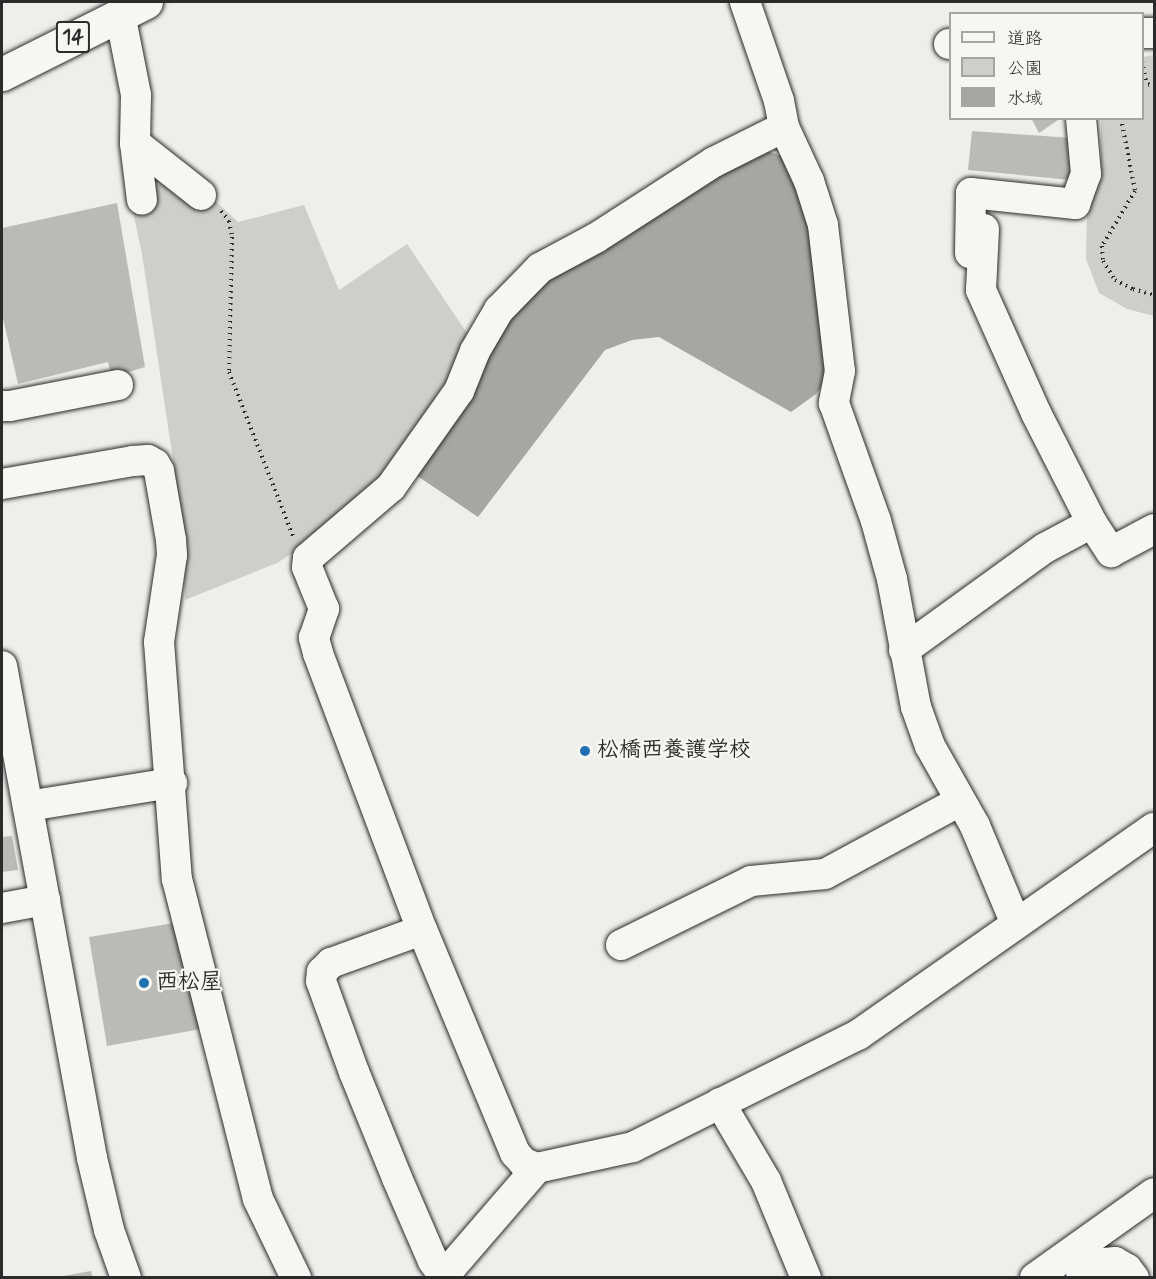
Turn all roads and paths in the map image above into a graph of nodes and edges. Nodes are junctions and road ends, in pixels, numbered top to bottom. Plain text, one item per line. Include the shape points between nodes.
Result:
1 (745, 2) edge
2 (120, 9) edge
3 (2, 74) edge
4 (1144, 83) edge
5 (1155, 85) edge
6 (1081, 120) edge
7 (1122, 120) edge
8 (784, 127) junction
9 (135, 143) junction
10 (201, 195) joint
11 (142, 200) dead end
12 (984, 229) dead end
13 (970, 274) dead end
14 (1155, 295) edge
15 (118, 385) dead end
16 (2, 406) edge
17 (2, 484) edge
18 (1092, 523) junction
19 (1155, 530) edge
20 (308, 558) junction
21 (904, 650) junction
22 (2, 666) edge
23 (8, 739) edge
24 (172, 783) junction
25 (960, 801) junction
26 (28, 807) junction
27 (1155, 828) edge
28 (45, 900) junction
29 (2, 908) edge
30 (1016, 924) junction
31 (422, 930) junction
32 (621, 945) dead end
33 (720, 1103) junction
34 (537, 1168) junction
35 (1155, 1193) edge
36 (443, 1277) edge
37 (126, 1278) edge
38 (296, 1278) edge
39 (806, 1278) edge
40 (1035, 1278) edge
41 (1081, 1278) edge
42 (1134, 1278) edge

1 - 8 street
2 - 3 main road, 14
2 - 9 street via 136,95
4 - 5 path
6 - 13 street via 1086,174 1075,204 971,193
7 - 14 path via 1135,191 1102,246 1102,261 1115,280
8 - 20 street via 714,162 540,268 499,310 475,351 459,391 391,487
8 - 21 street via 809,181 823,225 840,371 834,403 876,521 892,579
9 - 10 street
9 - 11 street
10 - 20 path via 229,221 232,237 229,372 300,554
12 - 18 street via 981,290 1036,413
15 - 16 street
17 - 24 street via 121,462 148,460 159,471 172,555 159,642
18 - 19 street via 1111,552
18 - 21 street via 1046,548
20 - 31 street via 307,567 324,609 314,638 318,653
21 - 25 street via 916,707 930,746
22 - 23 street
23 - 26 street
24 - 26 street
24 - 38 street via 177,879 258,1199
25 - 30 street via 993,864
25 - 32 street via 825,874 751,881
26 - 28 street
27 - 30 street
28 - 29 street
28 - 37 street via 92,1158 109,1230
30 - 33 street via 858,1035
31 - 34 street via 514,1153
31 - 36 street via 331,963 322,972 321,981 397,1178
33 - 34 street via 633,1147
33 - 39 street via 766,1181
34 - 36 street
35 - 40 street
41 - 42 street via 1102,1263 1114,1262

